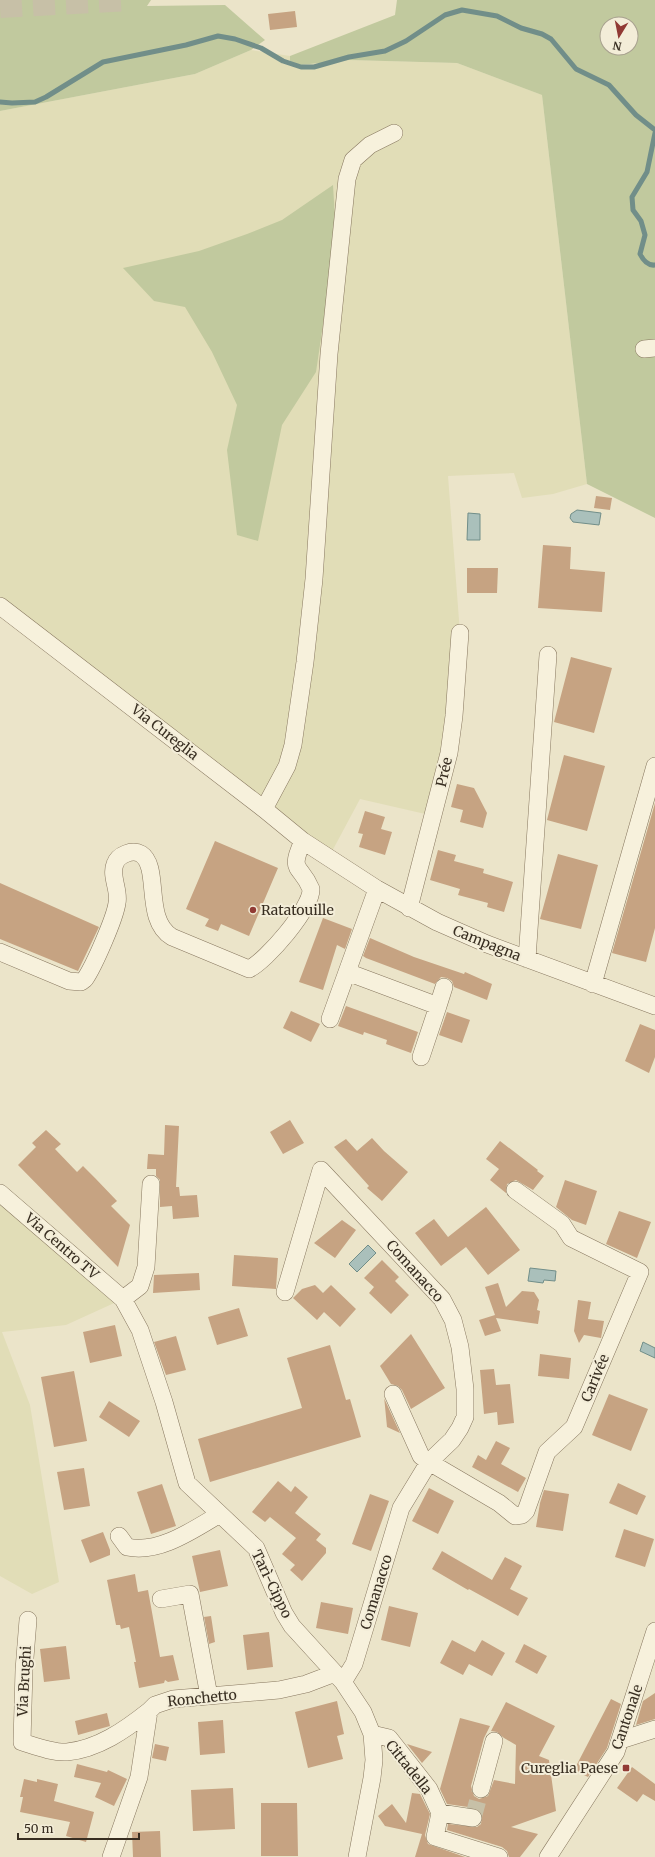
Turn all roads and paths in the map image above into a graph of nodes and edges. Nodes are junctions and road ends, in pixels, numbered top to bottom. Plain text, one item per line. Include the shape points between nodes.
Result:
1 (394, 133) dead end
2 (0, 606) edge
3 (460, 633) dead end
4 (548, 655) dead end
5 (655, 766) edge
6 (264, 809) junction
7 (302, 841) junction
8 (329, 857) joint
9 (376, 889) junction
10 (409, 908) junction
11 (0, 952) edge
12 (527, 959) junction
13 (347, 972) junction
14 (593, 984) junction
15 (444, 987) dead end
16 (438, 1006) junction
17 (655, 1006) edge
18 (330, 1019) dead end
19 (421, 1057) dead end
20 (151, 1184) dead end
21 (515, 1190) dead end
22 (0, 1193) edge
23 (286, 1292) dead end
24 (123, 1299) junction
25 (393, 1394) dead end
26 (429, 1462) junction
27 (220, 1514) junction
28 (119, 1536) dead end
29 (161, 1600) dead end
30 (28, 1620) dead end
31 (655, 1631) edge
32 (339, 1678) junction
33 (210, 1696) junction
34 (149, 1711) junction
35 (655, 1729) edge
36 (372, 1734) junction
37 (621, 1740) junction
38 (494, 1741) dead end
39 (481, 1789) tunnel mouth
40 (440, 1813) junction
41 (473, 1818) dead end
42 (111, 1857) edge
43 (357, 1857) edge
44 (499, 1857) edge
45 (548, 1857) edge

1 - 6 street via 370,145 353,160 348,180 329,354 314,578 305,662 293,745 287,766
2 - 6 street, Via Cureglia
3 - 10 street, Prée via 449,753
4 - 12 street
5 - 14 street
6 - 7 street, Via Cureglia
7 - 8 street, Via Cureglia
7 - 11 street via 295,863 311,889 307,905 266,956 249,969 172,937 166,932 156,915 148,864 141,854 134,852 121,857 115,864 118,902 85,979 81,982 69,982
8 - 9 street, Campagna
9 - 10 street, Campagna
9 - 13 street
10 - 12 street, Campagna via 461,934
12 - 14 street, Campagna
13 - 16 street
13 - 18 street
14 - 17 street, Campagna
15 - 16 street
16 - 19 street
20 - 24 street via 146,1267 140,1286
21 - 26 street, Carivée via 562,1224 571,1238 640,1272 574,1427 547,1452 526,1511 522,1515 515,1516 499,1503
22 - 24 street, Via Centro TV
23 - 26 street, Comanacco via 321,1170 442,1299 454,1320 465,1389 464,1417 452,1440
24 - 27 street, Tarì-Cippo via 140,1330 187,1483
25 - 26 street via 418,1451
26 - 32 street, Comanacco via 401,1508 354,1664
27 - 28 street via 174,1540 138,1550 127,1547
27 - 32 street, Tarì-Cippo via 256,1548 292,1626
29 - 33 street via 190,1594
30 - 34 street, Via Brughi via 22,1742 60,1752 74,1750 122,1732
31 - 37 street, Cantonale
32 - 33 street, Ronchetto via 279,1690
32 - 36 street, Tarì-Cippo via 363,1712
33 - 34 street, Ronchetto via 164,1701
34 - 42 street, Ronchetto via 139,1777
35 - 37 street
36 - 40 street, Cittadella via 389,1738 429,1789
36 - 43 street, Tarì-Cippo via 372,1778
37 - 45 street, Cantonale via 611,1760
38 - 39 street
40 - 41 street
40 - 44 street via 436,1837

